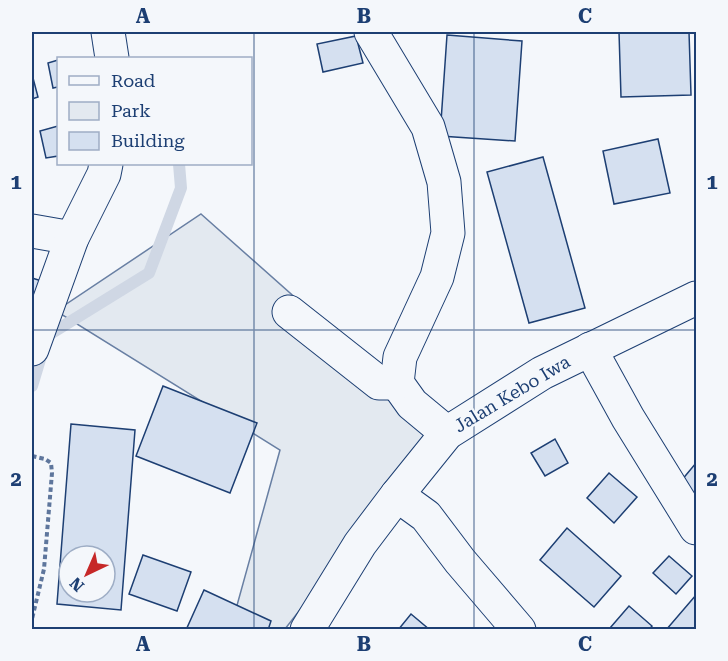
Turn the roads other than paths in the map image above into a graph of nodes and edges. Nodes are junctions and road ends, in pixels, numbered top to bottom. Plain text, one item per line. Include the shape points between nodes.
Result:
1 (108, 32) edge
2 (371, 32) edge
3 (111, 57) edge
4 (106, 165) edge
5 (32, 231) edge
6 (72, 238) junction
7 (696, 298) edge
8 (289, 312) dead end
9 (32, 349) edge
10 (590, 349) junction
11 (397, 383) junction
12 (447, 433) junction
13 (396, 495) junction
14 (696, 528) edge
15 (307, 630) edge
16 (519, 630) edge

1 - 3 street
2 - 11 street via 428,127 444,182 448,233 437,277 400,357
4 - 6 street
5 - 6 street
6 - 9 street
7 - 10 street, Jalan Kebo Iwa
8 - 11 street via 379,383
10 - 12 street, Jalan Kebo Iwa via 542,372
10 - 14 street via 627,418
11 - 12 street via 412,404
12 - 13 street, Jalan Kebo Iwa
13 - 15 street, Jalan Kebo Iwa via 360,544
13 - 16 street via 426,516

